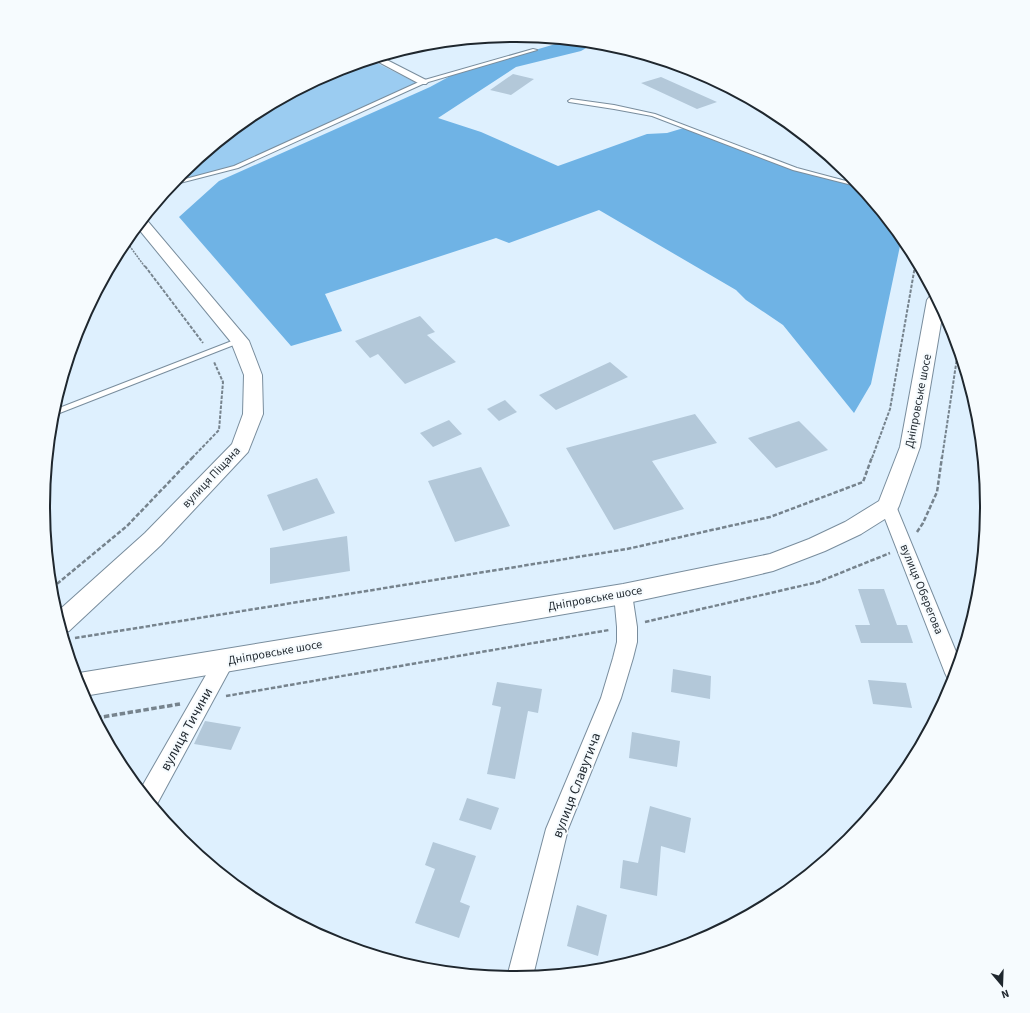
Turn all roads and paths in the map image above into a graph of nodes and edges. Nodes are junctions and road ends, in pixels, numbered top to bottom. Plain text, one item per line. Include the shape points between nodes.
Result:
1 (535, 50) dead end
2 (383, 62) edge
3 (423, 82) junction
4 (571, 100) dead end
5 (184, 181) edge
6 (848, 183) edge
7 (144, 226) edge
8 (130, 246) edge
9 (914, 270) edge
10 (935, 307) edge
11 (240, 341) junction
12 (210, 352) junction
13 (60, 410) edge
14 (888, 506) junction
15 (57, 584) edge
16 (622, 594) junction
17 (67, 631) edge
18 (225, 660) junction
19 (952, 665) edge
20 (86, 684) edge
21 (150, 794) edge
22 (522, 971) edge

1 - 3 lane
2 - 3 street
3 - 5 lane via 236,168
4 - 6 lane via 653,115 795,169
7 - 11 street, вулиця Піщана
8 - 12 path
9 - 17 path via 890,409 863,482 770,517 627,549
10 - 14 street, Дніпровське шосе via 910,447
11 - 12 lane
11 - 17 street, вулиця Піщана via 253,375 254,393 253,414 241,447
12 - 13 lane
12 - 15 path via 223,382 220,430 127,526
14 - 16 street, Дніпровське шосе via 817,546 773,562
14 - 19 street, вулиця Оберегова
16 - 18 street, Дніпровське шосе
16 - 22 street, вулиця Славутича via 628,627 623,658 611,698 557,829
18 - 20 street, Дніпровське шосе
18 - 21 street, вулиця Тичини

